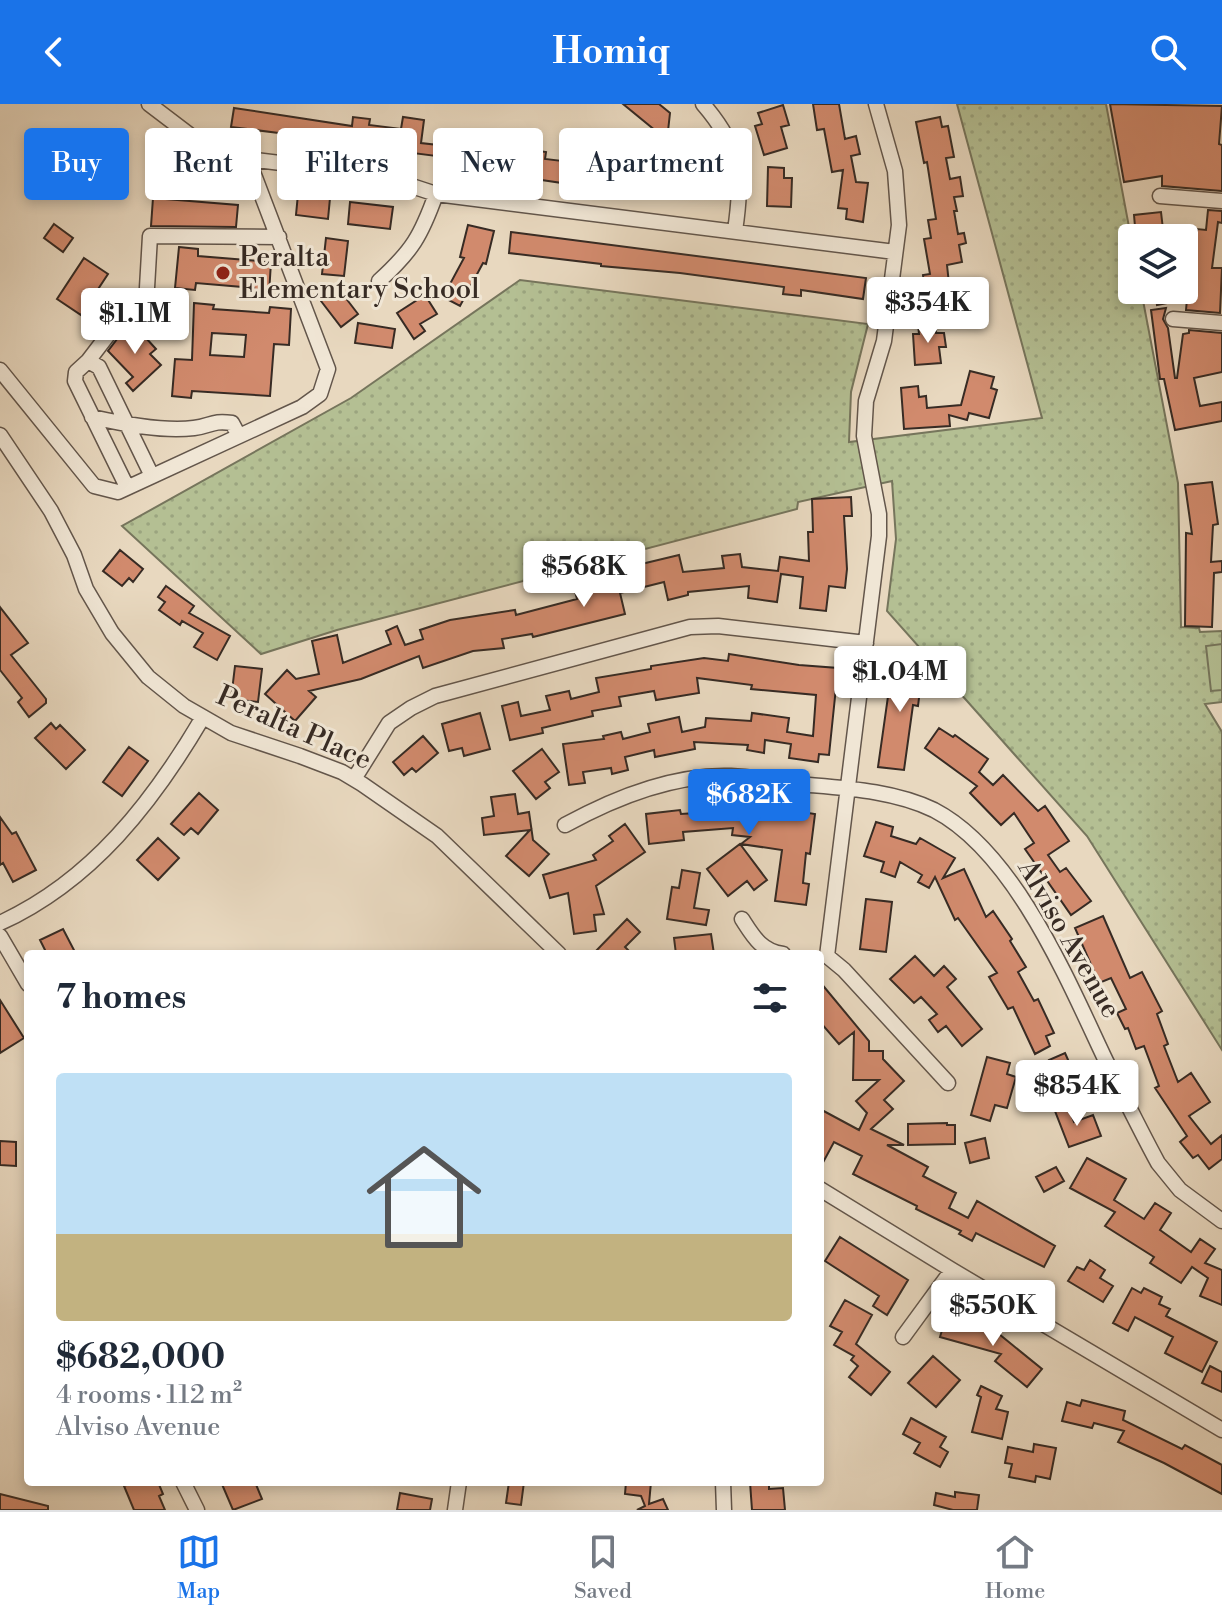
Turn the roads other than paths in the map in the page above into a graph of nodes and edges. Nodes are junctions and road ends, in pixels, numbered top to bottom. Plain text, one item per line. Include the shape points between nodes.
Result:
1 (149, 104) edge
2 (703, 104) edge
3 (876, 104) edge
4 (181, 128) edge
5 (261, 161) edge
6 (261, 192) edge
7 (433, 193) edge
8 (1160, 196) dead end
9 (434, 200) edge
10 (484, 200) edge
11 (1222, 201) edge
12 (735, 231) junction
13 (279, 237) junction
14 (895, 252) junction
15 (379, 281) dead end
16 (1173, 319) dead end
17 (1222, 323) edge
18 (88, 361) junction
19 (0, 370) edge
20 (92, 417) junction
21 (127, 425) junction
22 (0, 435) edge
23 (239, 436) junction
24 (152, 476) junction
25 (127, 487) junction
26 (866, 643) junction
27 (203, 717) junction
28 (354, 779) junction
29 (848, 789) junction
30 (565, 825) dead end
31 (742, 919) dead end
32 (0, 923) edge
33 (0, 936) edge
34 (555, 950) edge
35 (767, 950) edge
36 (824, 956) edge
37 (24, 977) edge
38 (948, 1083) dead end
39 (824, 1191) edge
40 (1222, 1221) edge
41 (952, 1270) junction
42 (903, 1337) dead end
43 (1222, 1430) edge
44 (185, 1486) edge
45 (458, 1486) edge
46 (723, 1486) edge
47 (197, 1510) edge
48 (455, 1510) edge
49 (724, 1510) edge

1 - 4 street
2 - 12 street via 726,133 735,156
3 - 14 street via 899,199
5 - 7 street via 378,175
6 - 13 street
8 - 11 street
9 - 15 street via 421,234
10 - 12 street
12 - 14 street
13 - 18 street via 150,236 146,305 114,327
13 - 23 street via 328,369 320,394
14 - 26 street via 884,341 866,401 864,436 879,536
16 - 17 street
18 - 20 street via 76,372 75,381
18 - 21 street via 99,367
19 - 25 street via 94,486 118,492
20 - 21 street
20 - 25 street
21 - 23 street via 196,428 215,421 232,423
21 - 24 street
22 - 27 street, Peralta Place via 51,511 112,633 148,677
23 - 24 street
24 - 25 street
26 - 28 street via 718,626 637,640 435,696 389,723
26 - 29 street
27 - 28 street, Peralta Place
27 - 32 street via 144,807 97,858 35,906
28 - 34 street, Peralta Place via 437,836
29 - 30 street, Alviso Avenue via 703,777 602,804
29 - 36 street
29 - 40 street, Alviso Avenue via 917,803 952,821 983,847 1058,962 1158,1163 1180,1190
31 - 35 street
33 - 37 street
36 - 38 street via 844,970
39 - 41 street
41 - 42 street
41 - 43 street
44 - 47 street
45 - 48 street
46 - 49 street

